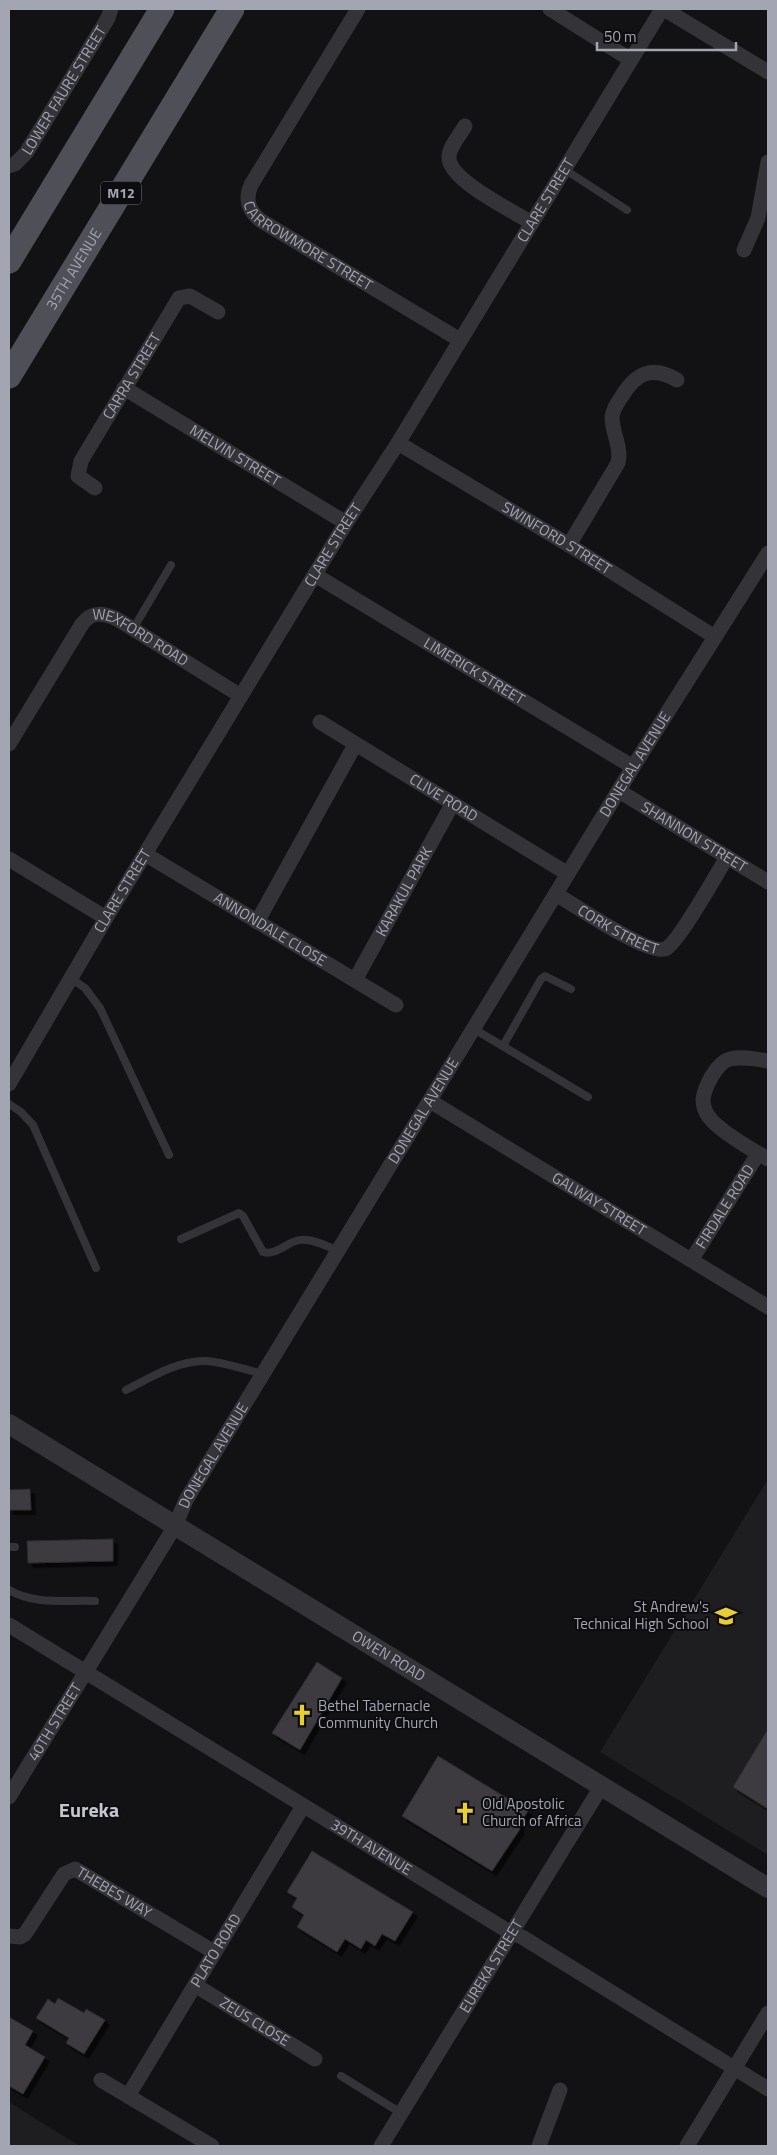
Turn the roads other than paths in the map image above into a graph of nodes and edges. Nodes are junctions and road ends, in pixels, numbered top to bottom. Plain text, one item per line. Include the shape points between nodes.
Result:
1 (111, 9) edge
2 (162, 9) edge
3 (232, 9) edge
4 (358, 9) edge
5 (550, 9) edge
6 (663, 9) edge
7 (631, 60) junction
8 (768, 72) edge
9 (465, 126) dead end
10 (768, 162) edge
11 (9, 166) edge
12 (564, 169) junction
13 (627, 210) dead end
14 (532, 222) junction
15 (744, 250) dead end
16 (9, 261) edge
17 (218, 312) dead end
18 (460, 340) junction
19 (9, 376) edge
20 (677, 380) dead end
21 (124, 388) junction
22 (398, 442) junction
23 (95, 488) dead end
24 (346, 523) junction
25 (569, 545) junction
26 (768, 553) edge
27 (171, 565) dead end
28 (315, 575) junction
29 (133, 629) junction
30 (715, 637) junction
31 (241, 696) junction
32 (320, 722) dead end
33 (9, 744) edge
34 (355, 744) junction
35 (633, 767) junction
36 (619, 791) junction
37 (454, 803) junction
38 (145, 854) junction
39 (727, 857) junction
40 (9, 859) edge
41 (568, 874) junction
42 (768, 882) edge
43 (556, 894) junction
44 (106, 918) junction
45 (257, 922) junction
46 (72, 979) junction
47 (355, 980) junction
48 (571, 989) dead end
49 (396, 1005) dead end
50 (474, 1029) junction
51 (503, 1046) junction
52 (768, 1061) edge
53 (9, 1084) edge
54 (588, 1097) dead end
55 (430, 1101) junction
56 (9, 1104) edge
57 (168, 1155) dead end
58 (763, 1156) edge
59 (181, 1239) dead end
60 (339, 1251) junction
61 (692, 1260) junction
62 (96, 1268) dead end
63 (768, 1307) edge
64 (264, 1374) junction
65 (126, 1390) dead end
66 (9, 1424) edge
67 (175, 1526) junction
68 (9, 1590) edge
69 (95, 1600) dead end
70 (9, 1625) edge
71 (85, 1672) junction
72 (602, 1787) junction
73 (9, 1798) edge
74 (303, 1806) junction
75 (768, 1888) edge
76 (511, 1933) junction
77 (9, 1936) edge
78 (214, 1952) junction
79 (195, 1985) junction
80 (768, 2013) edge
81 (315, 2059) dead end
82 (736, 2067) junction
83 (341, 2076) dead end
84 (100, 2080) dead end
85 (768, 2089) edge
86 (560, 2090) dead end
87 (128, 2096) junction
88 (401, 2113) junction
89 (212, 2146) edge
90 (381, 2146) edge
91 (539, 2146) edge
92 (687, 2146) edge

1 - 11 street, LOWER FAURE STREET via 26,153
2 - 16 main road
3 - 19 main road, 35TH AVENUE / M12
4 - 18 street, CARROWMORE STREET via 251,185 249,206 260,220
5 - 7 street
6 - 7 street, CLARE STREET
6 - 8 street
7 - 12 street, CLARE STREET
9 - 14 street via 449,152 450,167 461,180
10 - 15 street via 759,212
12 - 13 lane
12 - 14 street, CLARE STREET
14 - 18 street, CLARE STREET
17 - 21 street, CARRA STREET via 190,296 179,298
18 - 22 street, CLARE STREET
20 - 25 street via 652,372 629,384 613,412 620,452 618,463
21 - 23 street, CARRA STREET via 78,469 81,480
21 - 24 street, MELVIN STREET
22 - 24 street, CLARE STREET
22 - 25 street, SWINFORD STREET
24 - 28 street, CLARE STREET
25 - 30 street, SWINFORD STREET
26 - 30 street, DONEGAL AVENUE
27 - 29 lane
28 - 31 street, CLARE STREET
28 - 35 street, LIMERICK STREET
29 - 31 street, WEXFORD ROAD
29 - 33 street, WEXFORD ROAD via 105,614 87,618
30 - 35 street, DONEGAL AVENUE
31 - 38 street, CLARE STREET
32 - 34 street, CLIVE ROAD
34 - 37 street, CLIVE ROAD
34 - 45 street
35 - 36 street, DONEGAL AVENUE
36 - 39 street, SHANNON STREET
36 - 41 street, DONEGAL AVENUE
37 - 41 street, CLIVE ROAD
37 - 47 street, KARAKUL PARK
38 - 44 street, CLARE STREET
38 - 45 street, ANNONDALE CLOSE
39 - 42 street, SHANNON STREET
39 - 43 street, CORK STREET via 677,937 665,949 642,945
40 - 44 street
41 - 43 street, DONEGAL AVENUE
43 - 50 street, DONEGAL AVENUE
44 - 46 street, CLARE STREET
45 - 47 street, ANNONDALE CLOSE
46 - 53 street, CLARE STREET
46 - 57 lane via 85,988 100,1008
47 - 49 street, ANNONDALE CLOSE
48 - 51 lane via 550,977 541,979
50 - 51 lane
50 - 55 street, DONEGAL AVENUE
51 - 54 lane
52 - 58 street, FIRDALE ROAD via 742,1057 724,1062 712,1078 703,1099 709,1118
55 - 60 street, DONEGAL AVENUE
55 - 61 street, GALWAY STREET
56 - 62 lane via 33,1125
58 - 61 street, FIRDALE ROAD
59 - 60 lane via 240,1213 263,1252 300,1240
60 - 64 street, DONEGAL AVENUE
61 - 63 street, GALWAY STREET
64 - 65 lane via 196,1362 183,1364
64 - 67 street, DONEGAL AVENUE via 186,1500
66 - 67 street, OWEN ROAD
67 - 71 street, DONEGAL AVENUE
67 - 72 street, OWEN ROAD
68 - 69 lane via 35,1599
70 - 71 street, 39TH AVENUE
71 - 73 street, 40TH STREET
71 - 74 street, 39TH AVENUE
72 - 75 street, OWEN ROAD
72 - 76 street, EUREKA STREET
74 - 76 street, 39TH AVENUE
74 - 78 street, PLATO ROAD
76 - 82 street, 39TH AVENUE
76 - 88 street, EUREKA STREET
77 - 78 street, THEBES WAY via 14,1938 25,1934 64,1874 74,1869
78 - 79 street, PLATO ROAD
79 - 81 street, ZEUS CLOSE
79 - 87 street, PLATO ROAD
80 - 82 street
82 - 85 street, 39TH AVENUE
82 - 92 street
83 - 88 lane
84 - 87 street
86 - 91 street
87 - 89 street
88 - 90 street, EUREKA STREET

